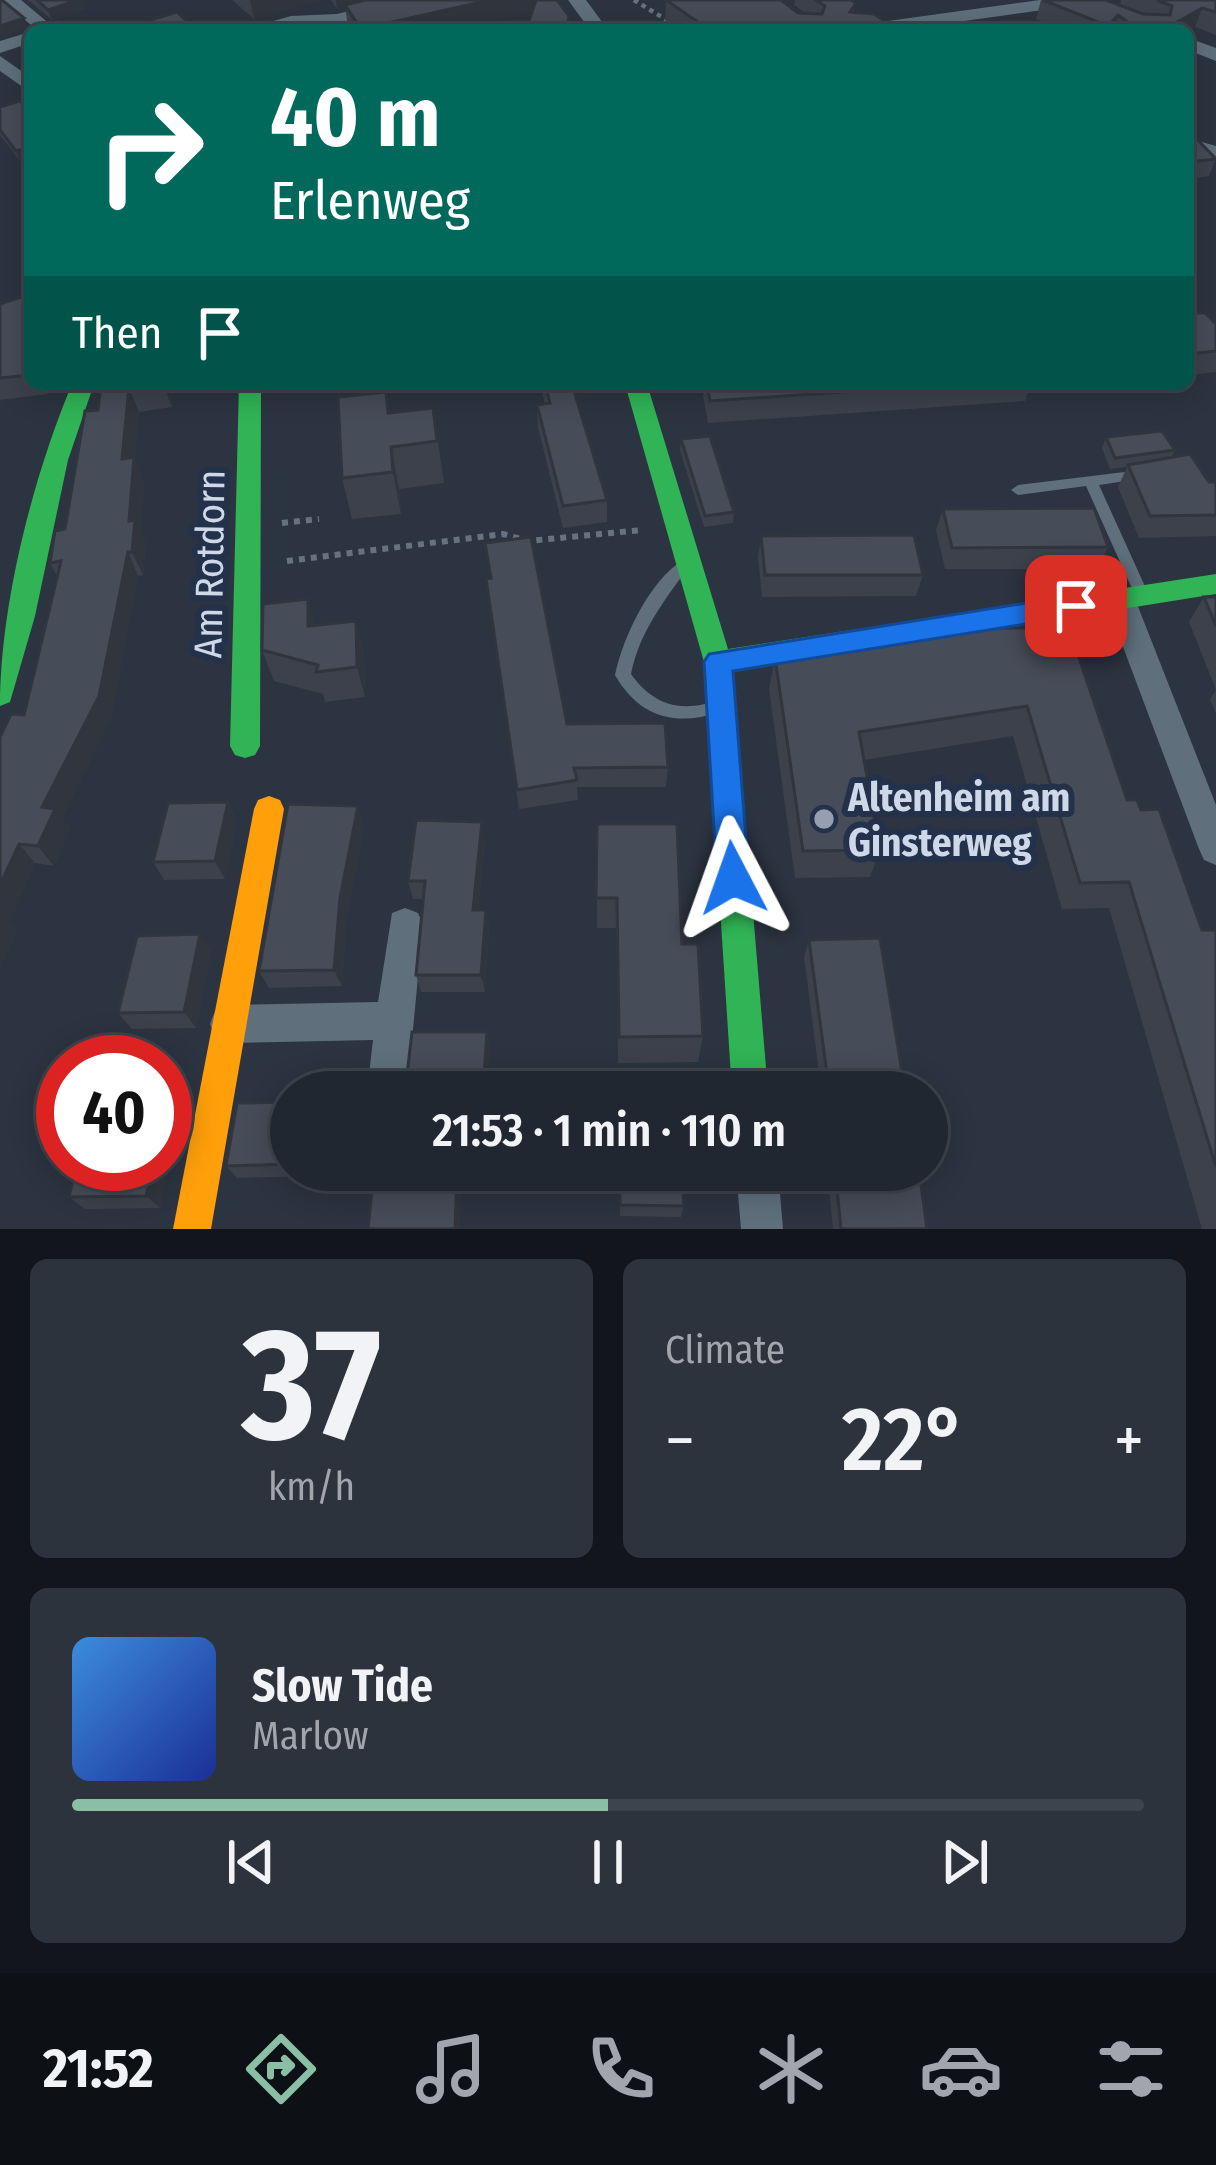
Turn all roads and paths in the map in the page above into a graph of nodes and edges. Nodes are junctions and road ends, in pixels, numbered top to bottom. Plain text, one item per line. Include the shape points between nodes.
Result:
1 (10, 0) edge
2 (298, 0) edge
3 (418, 0) edge
4 (634, 0) edge
5 (1086, 2) edge
6 (40, 24) edge
7 (316, 24) edge
8 (673, 24) edge
9 (908, 24) edge
10 (0, 62) edge
11 (24, 81) edge
12 (79, 390) edge
13 (250, 390) edge
14 (643, 390) edge
15 (1150, 474) edge
16 (1090, 481) junction
17 (1018, 490) dead end
18 (678, 526) junction
19 (312, 557) dead end
20 (688, 560) junction
21 (1216, 584) edge
22 (1131, 597) junction
23 (718, 662) junction
24 (0, 694) edge
25 (722, 702) junction
26 (244, 746) dead end
27 (269, 809) dead end
28 (1216, 849) edge
29 (405, 925) dead end
30 (395, 1021) junction
31 (229, 1024) junction
32 (389, 1071) edge
33 (748, 1071) edge
34 (759, 1191) edge
35 (192, 1229) edge
36 (762, 1229) edge

1 - 6 street
2 - 7 street
3 - 7 street
4 - 8 path
5 - 9 street
10 - 11 street
12 - 24 street via 47,474 21,633
13 - 26 street, Am Rotdorn
14 - 18 street
15 - 16 lane
16 - 17 lane
16 - 22 lane
18 - 19 path via 529,541 503,533
18 - 20 street
20 - 23 street
20 - 25 lane via 663,587 623,675 632,691 667,710 688,714
21 - 22 street
22 - 23 street
22 - 28 street
23 - 25 street
25 - 33 street
27 - 31 street
29 - 30 street
30 - 31 street
30 - 32 street
31 - 35 street
34 - 36 street

